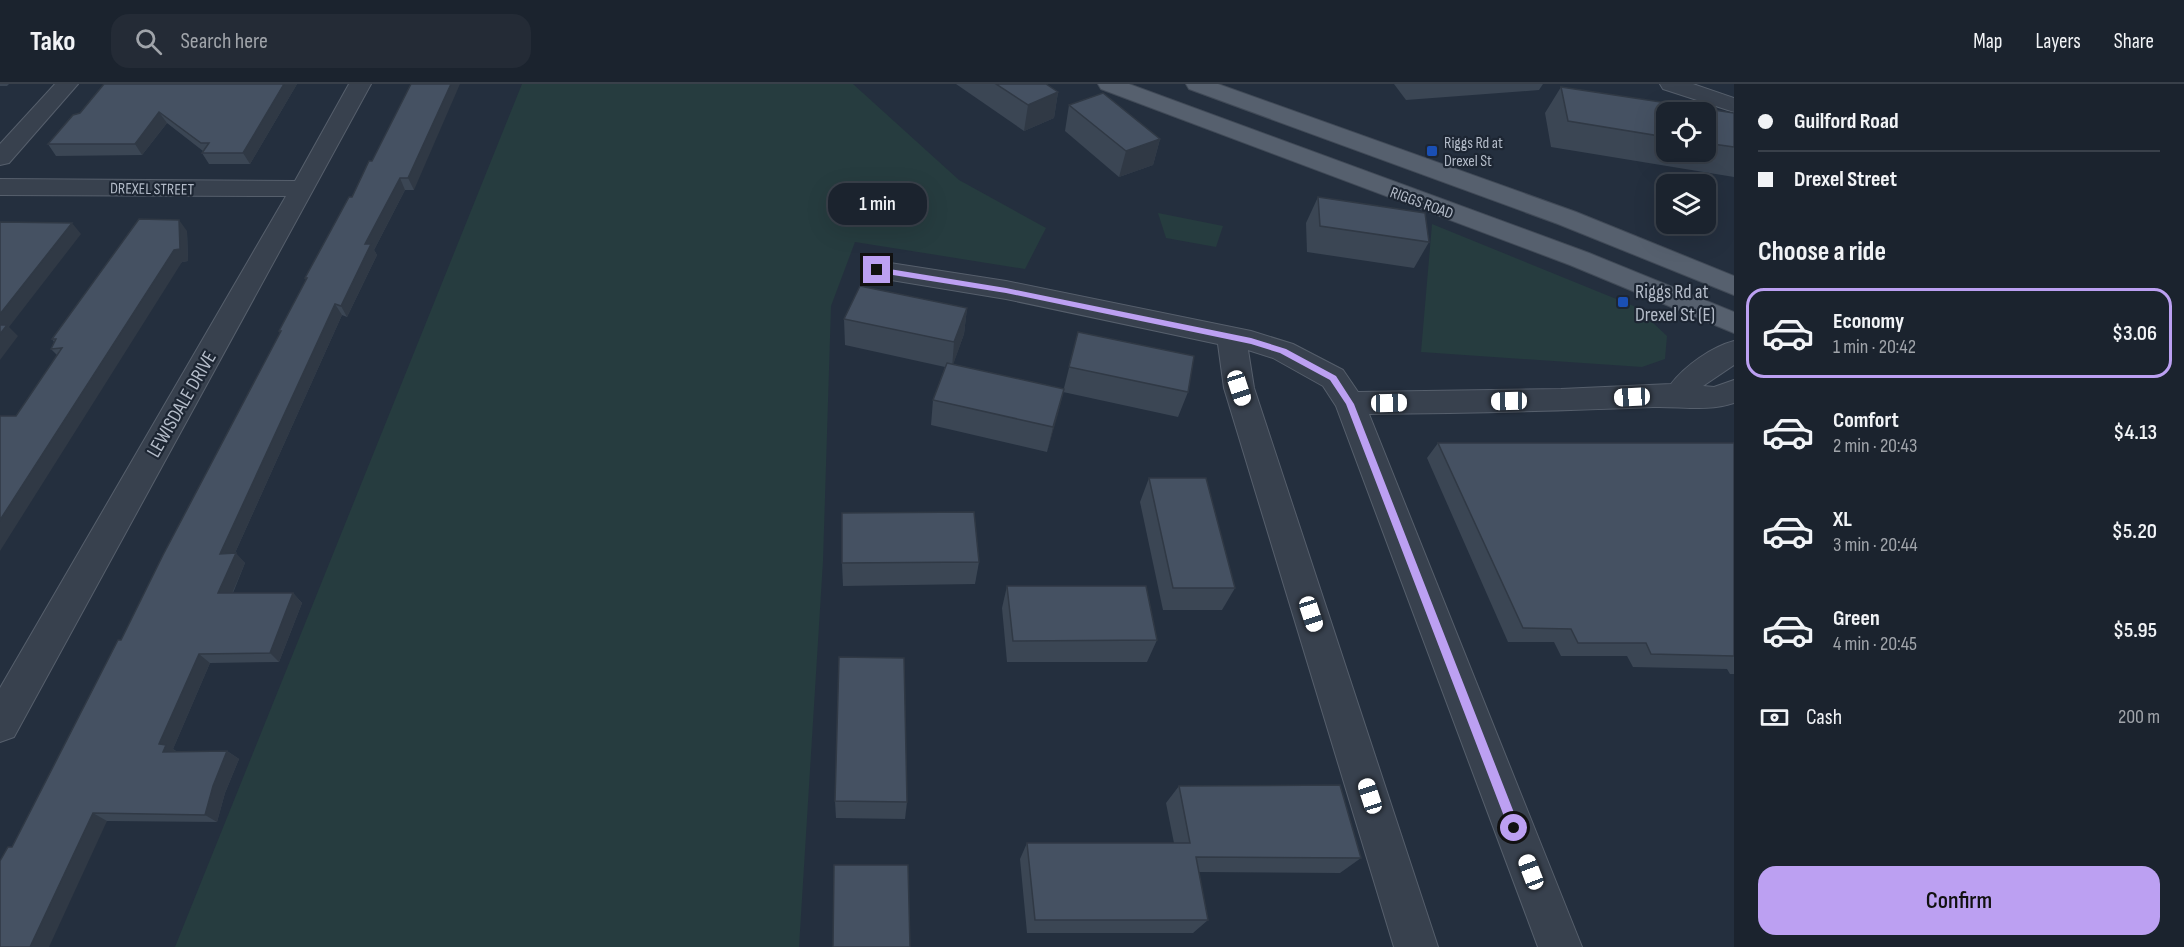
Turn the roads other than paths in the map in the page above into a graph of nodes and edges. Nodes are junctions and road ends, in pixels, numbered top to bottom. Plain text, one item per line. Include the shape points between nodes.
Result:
1 (67, 84) edge
2 (360, 84) edge
3 (1109, 84) edge
4 (1197, 84) edge
5 (1671, 84) edge
6 (1734, 105) edge
7 (0, 158) edge
8 (0, 187) edge
9 (303, 189) junction
10 (877, 270) dead end
11 (1734, 286) edge
12 (1734, 323) edge
13 (1231, 337) junction
14 (1734, 351) edge
15 (1734, 391) edge
16 (1678, 395) junction
17 (1350, 404) junction
18 (0, 724) edge
19 (1416, 947) edge
20 (1560, 947) edge

1 - 7 street
2 - 9 street, LEWISDALE DRIVE
3 - 12 main road, RIGGS ROAD
4 - 11 main road, RIGGS ROAD via 1567,219
5 - 6 street
8 - 9 street, DREXEL STREET
9 - 18 street, LEWISDALE DRIVE
10 - 13 street via 1006,290
13 - 17 street via 1283,351 1333,378
13 - 19 street via 1239,388
14 - 16 street via 1690,380
15 - 16 street via 1715,398
16 - 17 street
17 - 20 street

